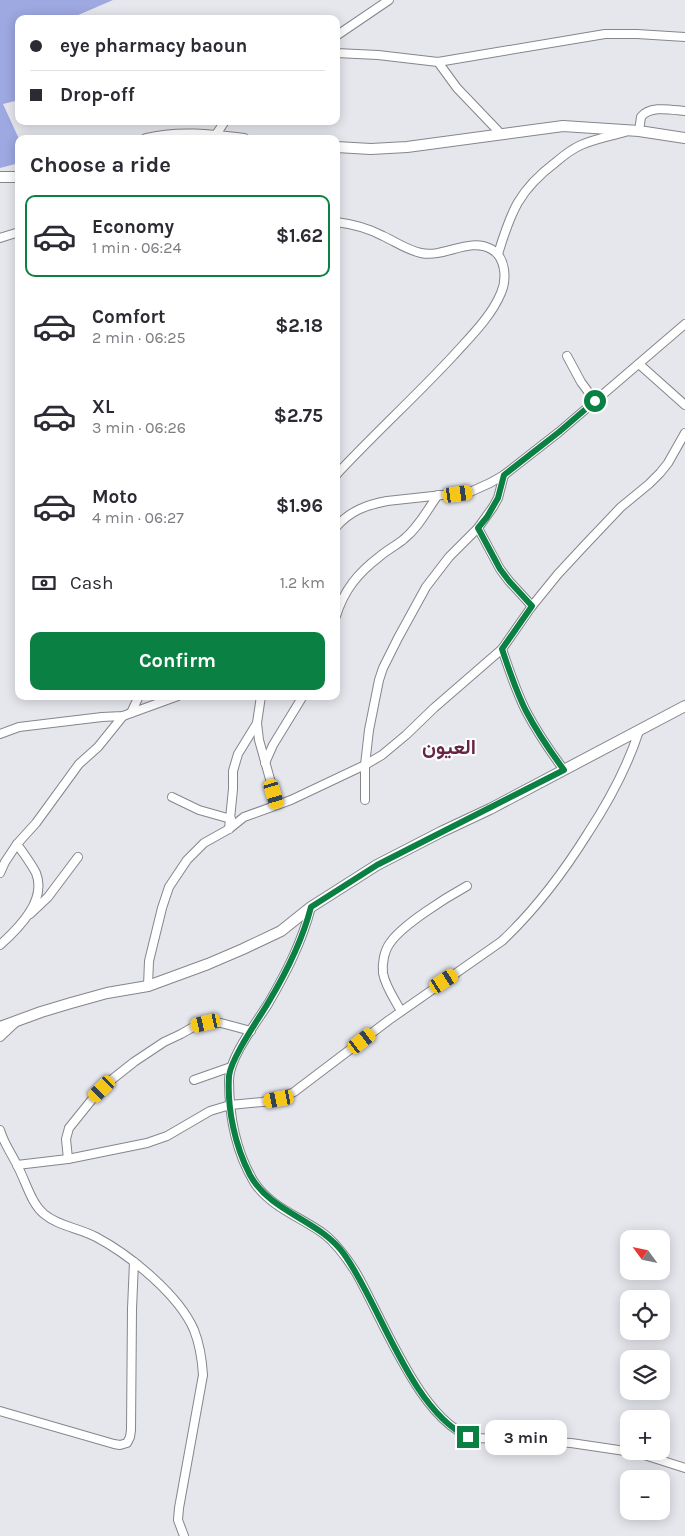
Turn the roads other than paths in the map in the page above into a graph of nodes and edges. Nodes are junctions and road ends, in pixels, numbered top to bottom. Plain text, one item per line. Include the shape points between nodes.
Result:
1 (388, 0) edge
2 (340, 33) edge
3 (685, 37) edge
4 (340, 53) edge
5 (438, 62) junction
6 (685, 111) edge
7 (628, 131) junction
8 (640, 131) junction
9 (501, 134) junction
10 (685, 138) edge
11 (340, 147) edge
12 (0, 177) edge
13 (15, 177) edge
14 (340, 223) edge
15 (15, 233) edge
16 (0, 238) edge
17 (498, 254) junction
18 (685, 324) edge
19 (567, 356) dead end
20 (639, 364) junction
21 (595, 401) junction
22 (685, 405) edge
23 (685, 433) edge
24 (340, 471) edge
25 (504, 475) junction
26 (438, 495) junction
27 (340, 523) edge
28 (478, 528) junction
29 (340, 605) edge
30 (532, 606) junction
31 (502, 649) junction
32 (136, 700) edge
33 (167, 700) edge
34 (260, 700) edge
35 (301, 700) edge
36 (685, 706) edge
37 (127, 715) junction
38 (257, 724) junction
39 (639, 731) junction
40 (0, 734) edge
41 (265, 763) junction
42 (365, 765) junction
43 (564, 770) junction
44 (172, 798) dead end
45 (365, 800) dead end
46 (277, 804) junction
47 (231, 819) junction
48 (229, 829) junction
49 (17, 844) junction
50 (78, 857) dead end
51 (0, 873) edge
52 (467, 886) dead end
53 (311, 907) junction
54 (25, 919) junction
55 (0, 945) edge
56 (148, 986) junction
57 (401, 1011) junction
58 (20, 1019) junction
59 (0, 1026) edge
60 (250, 1031) junction
61 (0, 1037) edge
62 (231, 1067) junction
63 (194, 1080) dead end
64 (230, 1105) junction
65 (0, 1130) edge
66 (68, 1159) junction
67 (17, 1165) junction
68 (134, 1262) junction
69 (0, 1411) edge
70 (685, 1468) edge
71 (184, 1536) edge

1 - 2 street
3 - 5 street via 605,34
4 - 5 street
5 - 9 street via 457,88
6 - 8 street via 663,109 646,112 640,117
7 - 8 street
7 - 9 street via 563,126
7 - 17 street via 579,146 545,170 514,207
8 - 10 street
9 - 11 street via 407,147
12 - 13 street
14 - 17 street via 368,229 424,254 475,245 490,248
15 - 16 street
17 - 24 street via 503,265 504,283 484,320 424,387
18 - 20 street
19 - 21 street via 580,382
20 - 21 street
20 - 22 street
21 - 25 street
23 - 30 street via 668,464 602,525
25 - 26 street via 470,492
25 - 28 street via 498,498
26 - 27 street via 373,504 353,512
26 - 29 street via 409,535 360,572 345,592
28 - 30 street via 500,569
28 - 42 street via 426,587 389,655 377,689
30 - 31 street
31 - 42 street via 406,735
31 - 43 street via 526,711
32 - 37 street
33 - 37 street
34 - 38 street
35 - 41 street
36 - 39 street
37 - 40 street via 19,727
37 - 49 street via 79,764
38 - 41 street
38 - 47 street via 238,754
39 - 43 street
39 - 57 street via 628,762 609,798 539,903 502,941
41 - 46 street
42 - 45 street
42 - 46 street
43 - 53 street via 377,865
44 - 47 street
46 - 48 street via 244,817
47 - 48 street
48 - 56 street via 204,843 187,860 169,887 149,961
49 - 51 street
49 - 54 street via 35,872 39,889
50 - 54 street via 48,897
52 - 57 street via 419,917 389,944 383,974
53 - 56 street via 281,931 208,964
53 - 60 street via 295,956
54 - 55 street
56 - 58 street via 107,993
57 - 64 street via 294,1092 279,1099
58 - 59 street
58 - 61 street
60 - 62 street
60 - 66 street via 221,1023 206,1023 164,1042 134,1062 94,1097 69,1128 66,1139
62 - 63 street
62 - 64 street
64 - 66 street via 210,1111 148,1143
64 - 70 street via 236,1140 256,1184 268,1198 324,1234 343,1253 406,1368 434,1410 460,1433 468,1437 571,1444 638,1453
65 - 67 street
66 - 67 street
67 - 68 street via 43,1213 96,1237
68 - 69 street via 131,1430 127,1443 114,1444
68 - 71 street via 185,1314 199,1342 203,1375 178,1520

